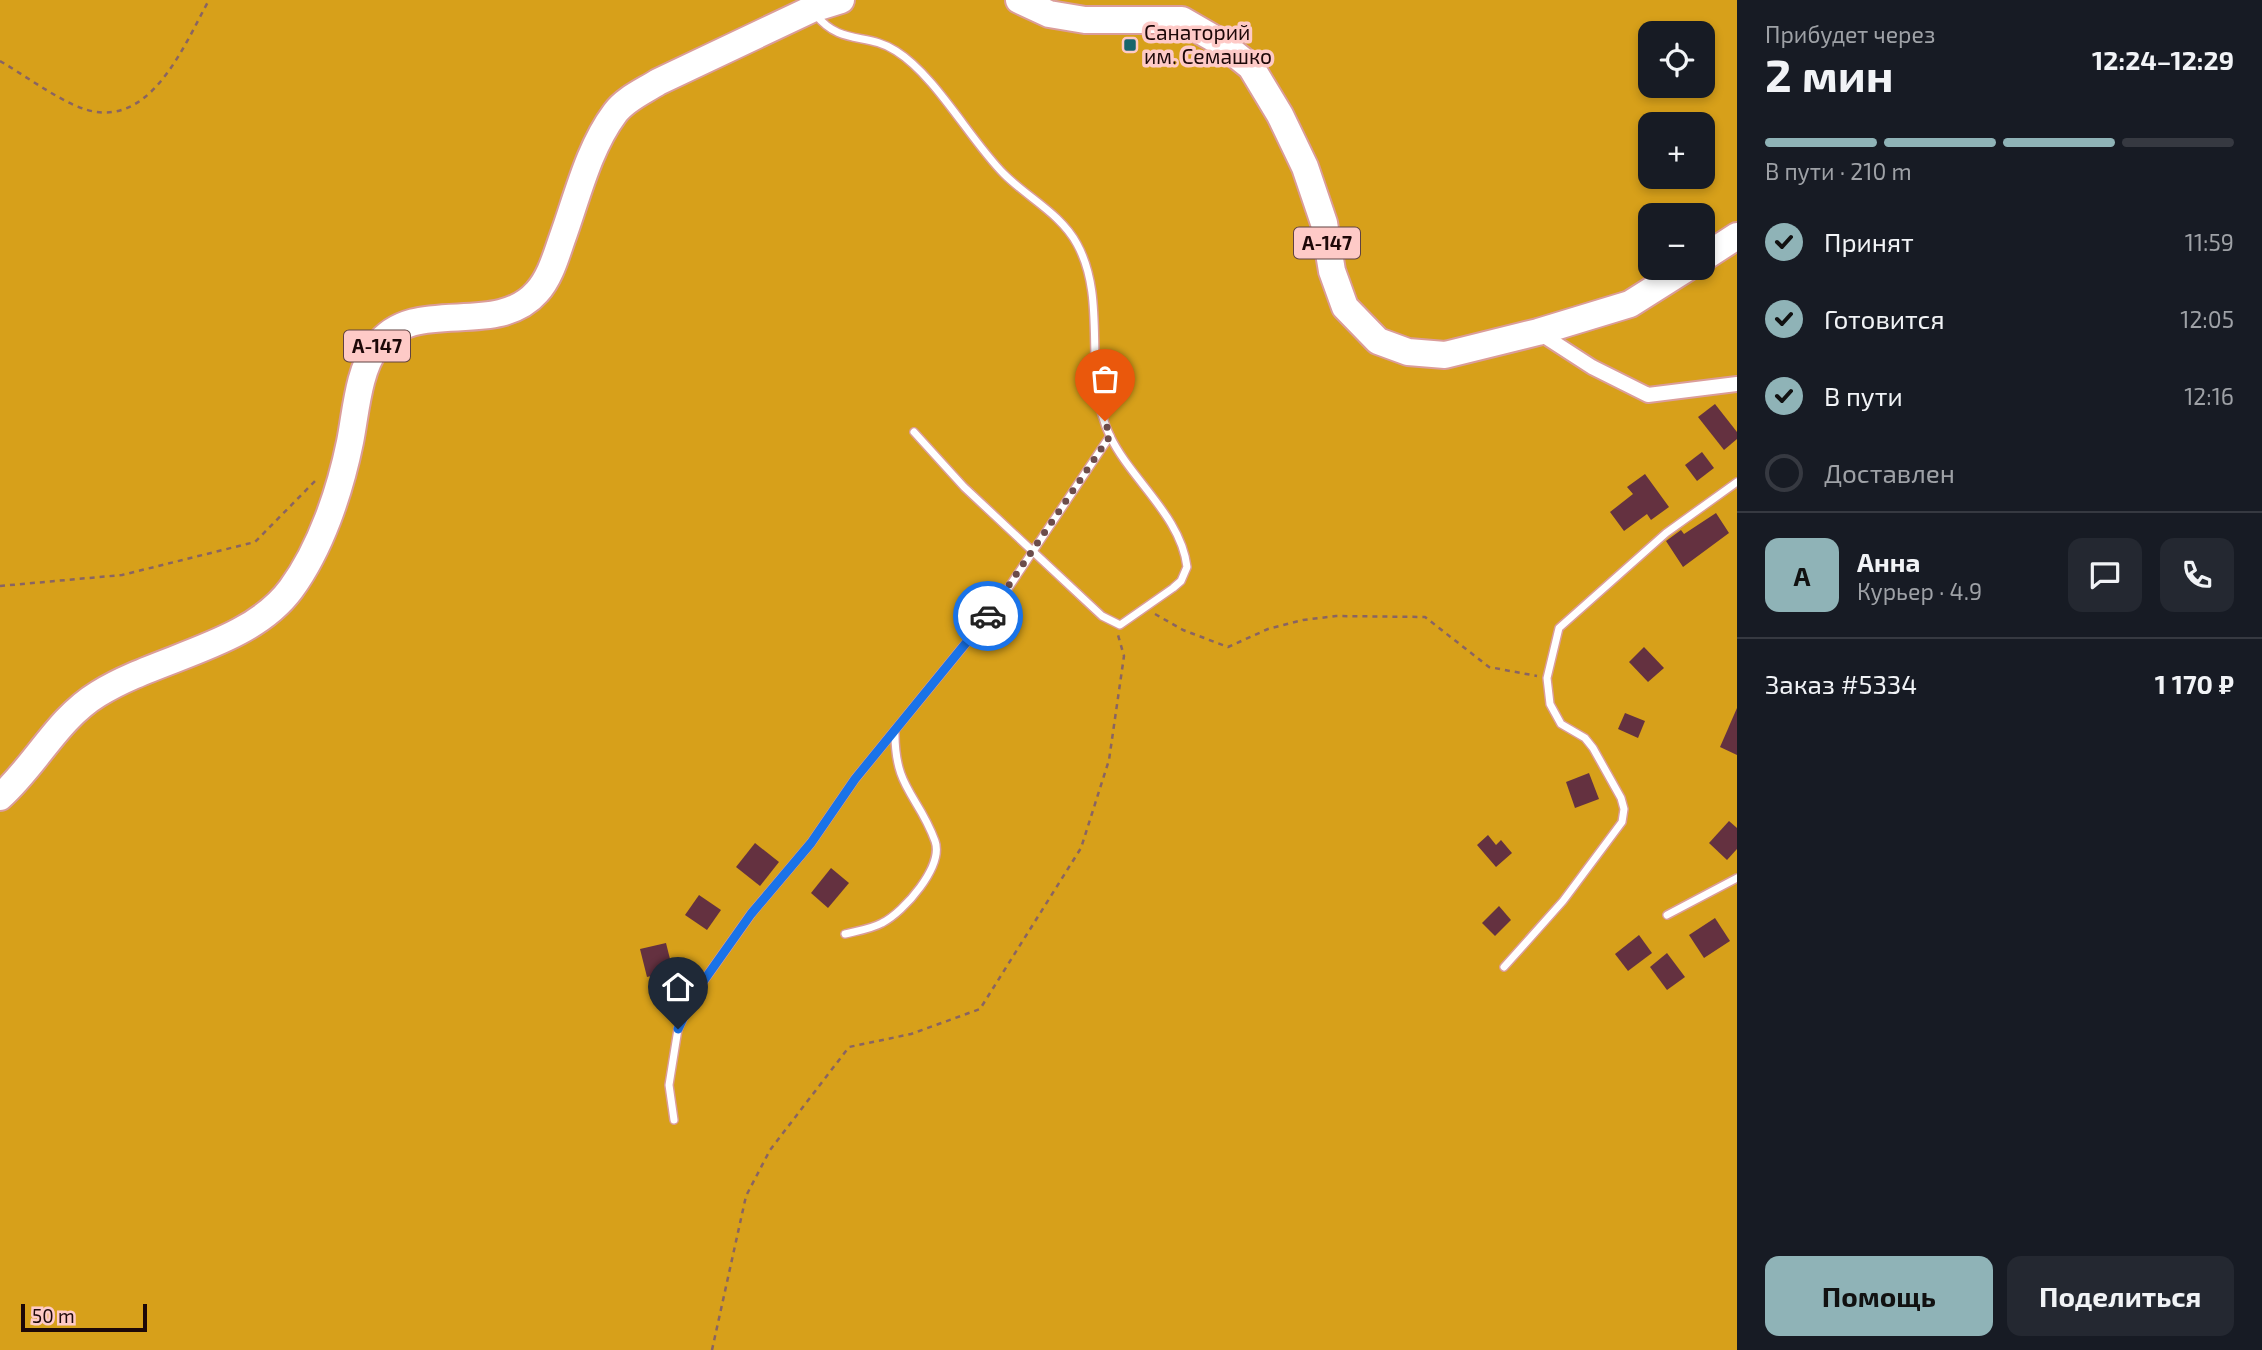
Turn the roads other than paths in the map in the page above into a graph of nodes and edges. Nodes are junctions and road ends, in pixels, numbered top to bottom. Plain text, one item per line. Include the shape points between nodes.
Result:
1 (841, 0) edge
2 (1019, 0) edge
3 (812, 9) junction
4 (1737, 236) edge
5 (1715, 250) edge
6 (1668, 280) edge
7 (1538, 332) junction
8 (1737, 384) edge
9 (914, 432) dead end
10 (1110, 436) junction
11 (1737, 482) edge
12 (1034, 550) junction
13 (895, 730) junction
14 (0, 797) edge
15 (1737, 878) edge
16 (1667, 915) dead end
17 (845, 934) dead end
18 (1504, 968) dead end
19 (674, 1120) dead end

1 - 3 highway, А-147
2 - 7 highway, А-147 via 1049,14 1085,20 1182,15 1251,67 1305,167 1345,307 1378,341 1408,352 1445,355
3 - 10 lane via 839,36 896,51 942,97 1005,175 1076,241 1087,265 1096,379
3 - 14 highway, А-147 via 658,82 616,112 591,157 554,263 538,292 516,309 399,327 377,345 365,370 342,474 313,553 291,589 266,617 98,693 68,717
4 - 5 highway
6 - 7 highway, А-147 via 1630,304
7 - 8 street via 1592,367 1648,395
9 - 12 lane via 964,487
10 - 12 lane
10 - 12 lane via 1186,555 1181,581 1120,625 1102,615
11 - 18 lane via 1666,534 1559,628 1547,678 1550,704 1561,724 1594,748 1624,809 1622,822 1563,901
12 - 13 lane via 998,605
13 - 17 lane via 902,783 936,843 935,865 922,886 883,923
13 - 19 lane via 695,993 678,1029 669,1085
15 - 16 lane

